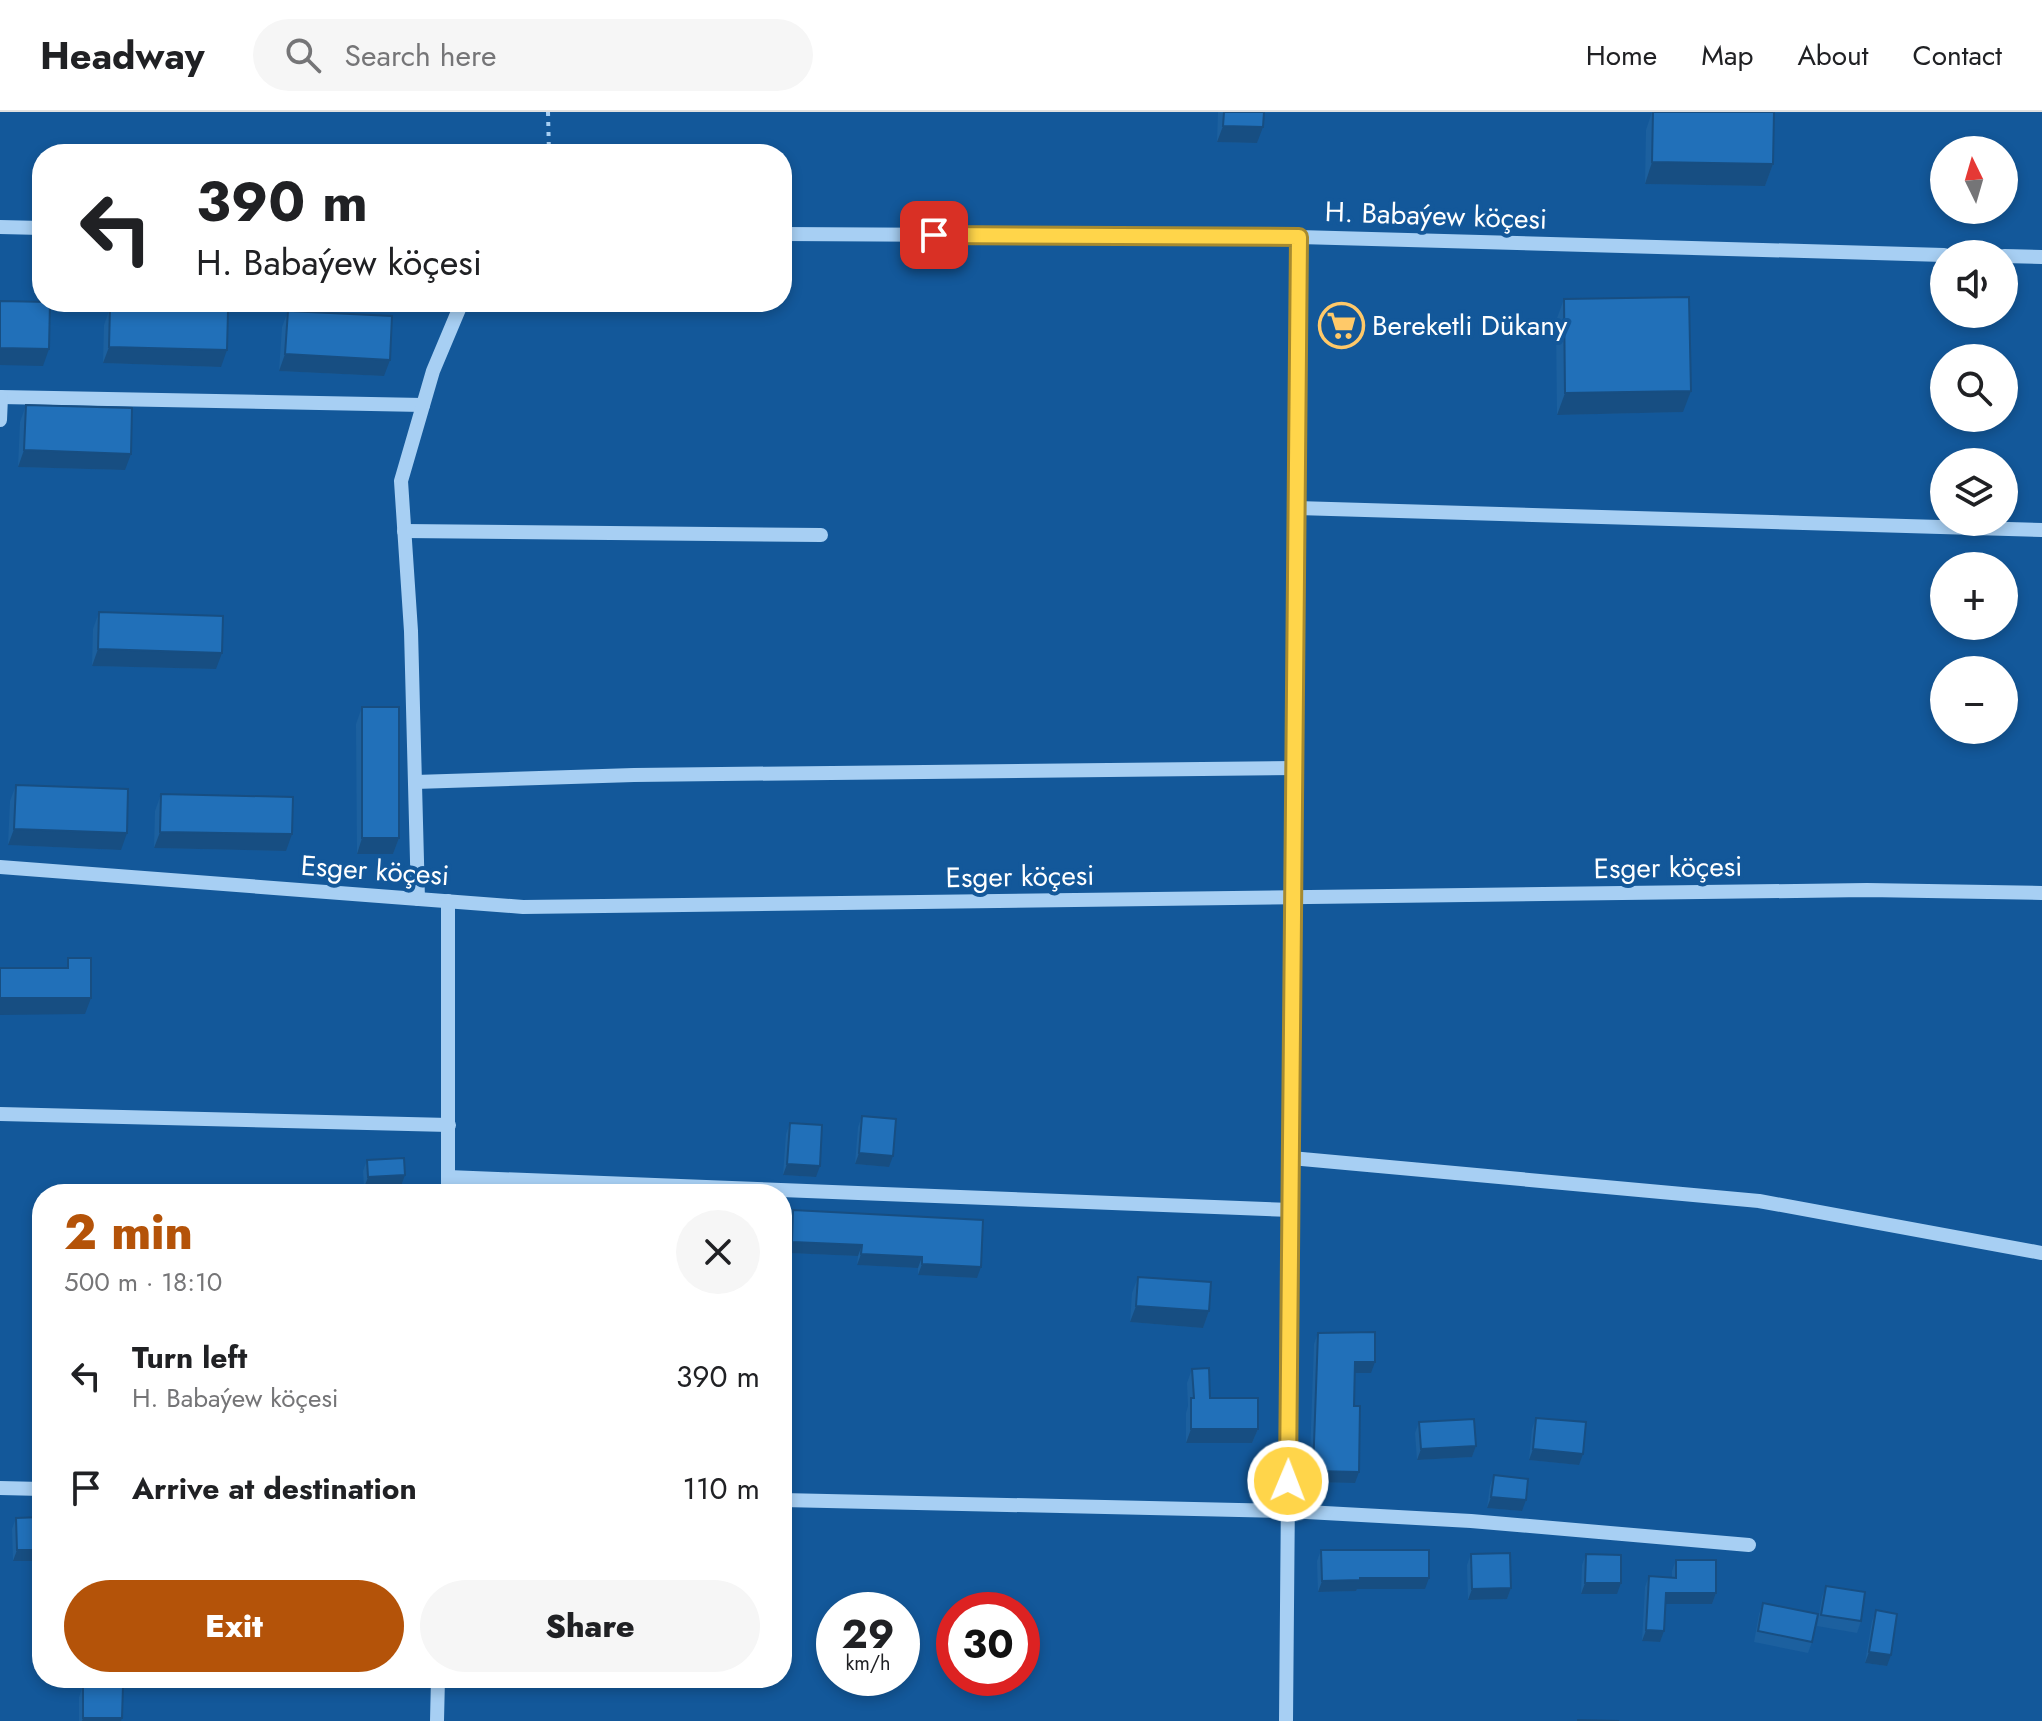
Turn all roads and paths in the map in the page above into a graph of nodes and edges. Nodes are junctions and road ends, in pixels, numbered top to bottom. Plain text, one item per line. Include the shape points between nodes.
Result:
1 (548, 112) edge
2 (549, 144) edge
3 (0, 227) edge
4 (32, 228) edge
5 (792, 234) edge
6 (1299, 237) junction
7 (1930, 255) edge
8 (2018, 256) edge
9 (2042, 257) edge
10 (458, 312) edge
11 (0, 397) edge
12 (423, 405) junction
13 (0, 420) edge
14 (1297, 508) junction
15 (2042, 530) edge
16 (404, 531) junction
17 (821, 535) dead end
18 (1295, 768) junction
19 (415, 782) junction
20 (0, 867) edge
21 (2042, 893) edge
22 (418, 899) junction
23 (1293, 899) junction
24 (448, 901) junction
25 (0, 1114) edge
26 (449, 1125) junction
27 (1291, 1158) junction
28 (448, 1177) junction
29 (448, 1184) edge
30 (627, 1184) edge
31 (792, 1190) edge
32 (1291, 1210) junction
33 (2042, 1253) edge
34 (0, 1488) edge
35 (32, 1489) edge
36 (792, 1500) edge
37 (1288, 1511) junction
38 (1749, 1545) dead end
39 (438, 1688) edge
40 (437, 1721) edge
41 (1286, 1721) edge

1 - 2 path
3 - 4 street
5 - 6 street, H. Babaýew köçesi
6 - 7 street, H. Babaýew köçesi
6 - 14 street
8 - 9 street
10 - 12 street
11 - 12 street
11 - 13 street
12 - 16 street via 401,481
14 - 15 street
14 - 18 street
16 - 17 street
16 - 19 street
18 - 19 street
18 - 23 street
19 - 22 street
20 - 22 street, Esger köçesi
21 - 23 street, Esger köçesi via 1867,890
22 - 24 street, Esger köçesi
23 - 24 street, Esger köçesi via 538,907
23 - 27 street
24 - 26 street
25 - 26 street
26 - 28 street
27 - 32 street
27 - 33 street via 1759,1201
28 - 29 street
28 - 30 street
31 - 32 street
32 - 37 street
34 - 35 street
36 - 37 street
37 - 38 street
37 - 41 street
39 - 40 street

